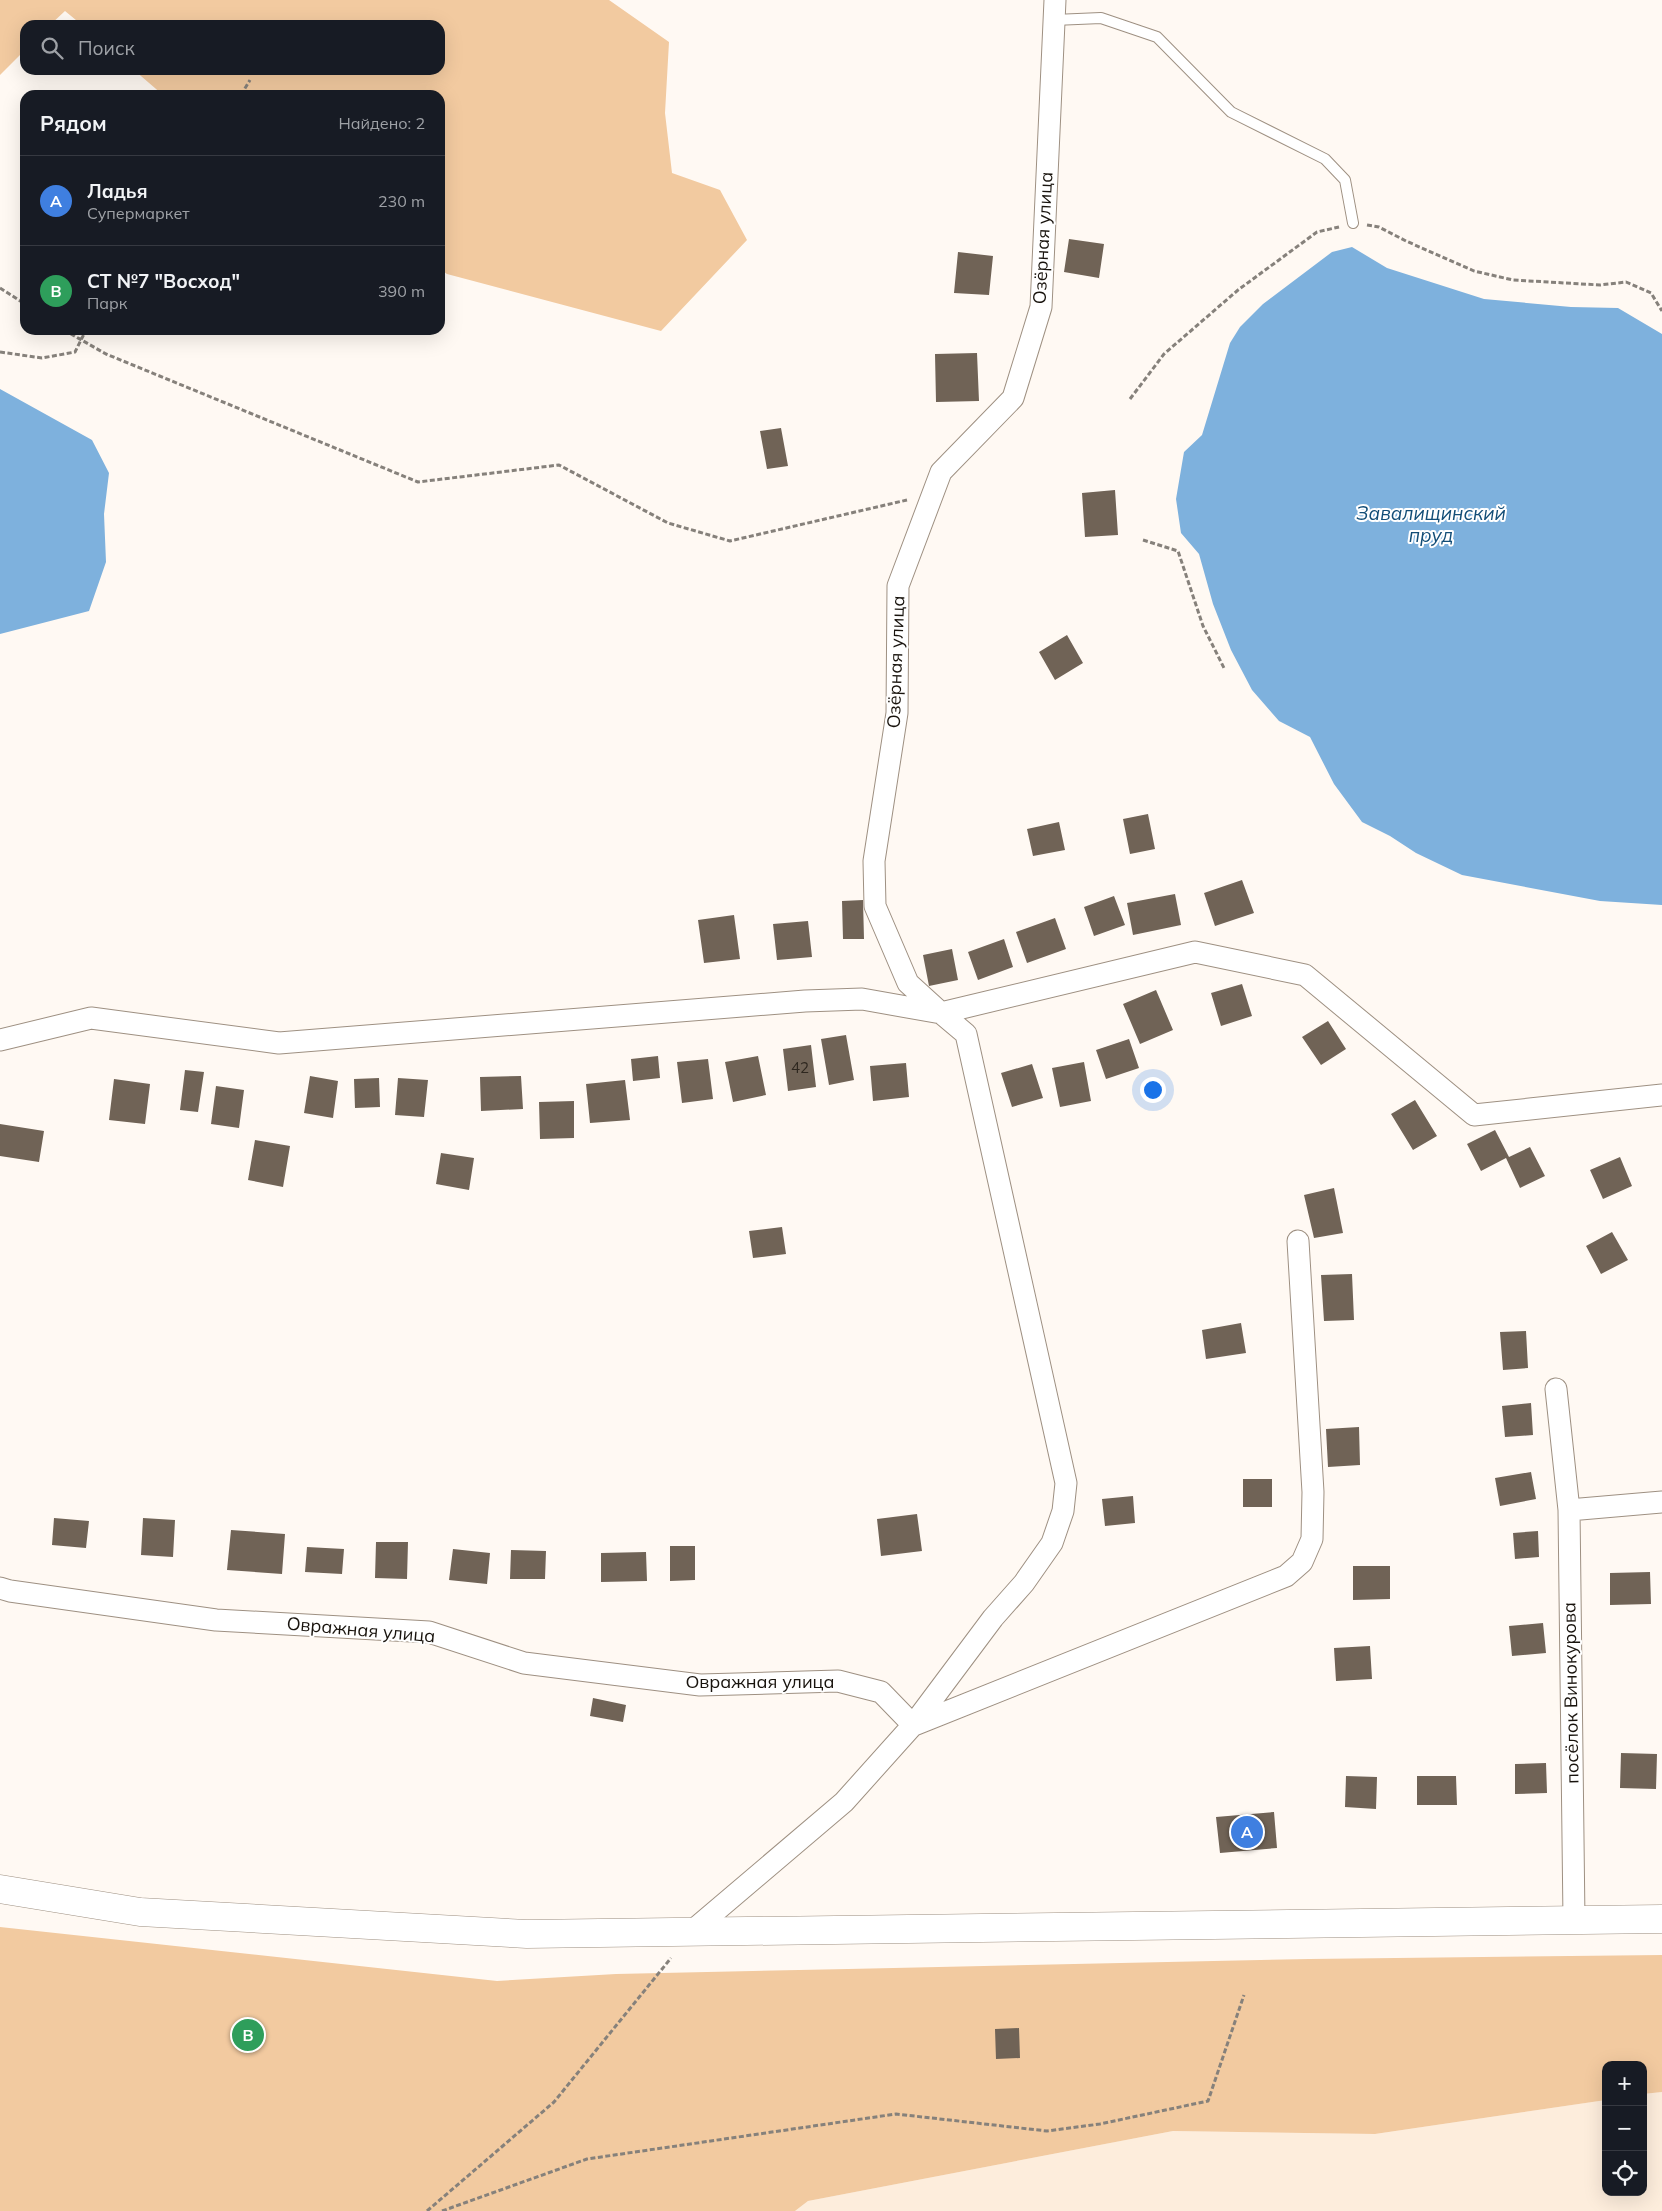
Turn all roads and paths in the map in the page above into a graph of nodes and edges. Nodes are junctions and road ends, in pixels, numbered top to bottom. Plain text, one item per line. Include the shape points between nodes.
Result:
1 (1055, 10) edge
2 (250, 80) dead end
3 (244, 90) edge
4 (1353, 223) junction
5 (0, 288) edge
6 (20, 301) edge
7 (1662, 311) edge
8 (72, 335) edge
9 (83, 335) edge
10 (80, 340) junction
11 (0, 352) edge
12 (1130, 399) dead end
13 (932, 494) junction
14 (1143, 540) dead end
15 (1225, 670) dead end
16 (941, 1013) junction
17 (2, 1034) edge
18 (1662, 1095) edge
19 (1298, 1241) dead end
20 (1556, 1389) dead end
21 (1662, 1502) edge
22 (1569, 1510) junction
23 (0, 1588) edge
24 (913, 1725) junction
25 (0, 1889) edge
26 (1662, 1919) edge
27 (1574, 1920) junction
28 (691, 1932) junction
29 (1244, 1995) dead end
30 (427, 2211) edge
31 (442, 2211) edge

1 - 4 lane via 1101,18 1157,37 1230,112 1325,159 1345,180
1 - 13 street, Озёрная улица via 1041,307 1013,398 941,472
2 - 3 path
4 - 7 path via 1380,227 1474,271 1513,280 1600,285 1626,282 1651,293
4 - 12 path via 1318,232 1238,290 1164,354
5 - 6 path
8 - 10 path
9 - 10 path
10 - 11 path via 75,352 42,358
10 - 13 path via 106,354 418,482 559,465 668,523 730,541
13 - 16 street, Озёрная улица via 898,586 897,713 874,861 875,906 908,983
14 - 15 path via 1178,551 1203,626
16 - 17 street via 862,999 279,1043 92,1018
16 - 18 street via 1195,952 1305,975 1474,1115
16 - 24 street, Озёрная улица via 966,1034 1066,1483 1063,1512 1052,1543 1024,1584 993,1618
19 - 24 street via 1313,1492 1312,1539 1302,1562 1286,1576
20 - 22 street, посёлок Винокурова
21 - 22 street
22 - 27 street, посёлок Винокурова
23 - 24 street, Овражная улица via 216,1620 429,1632 524,1663 700,1685 838,1681 881,1692
24 - 28 street, Озёрная улица via 844,1802
25 - 28 main road via 150,1912 527,1934
26 - 27 main road
27 - 28 main road
28 - 30 path via 554,2102
29 - 31 path via 1208,2101 1100,2124 1047,2131 896,2114 588,2159

